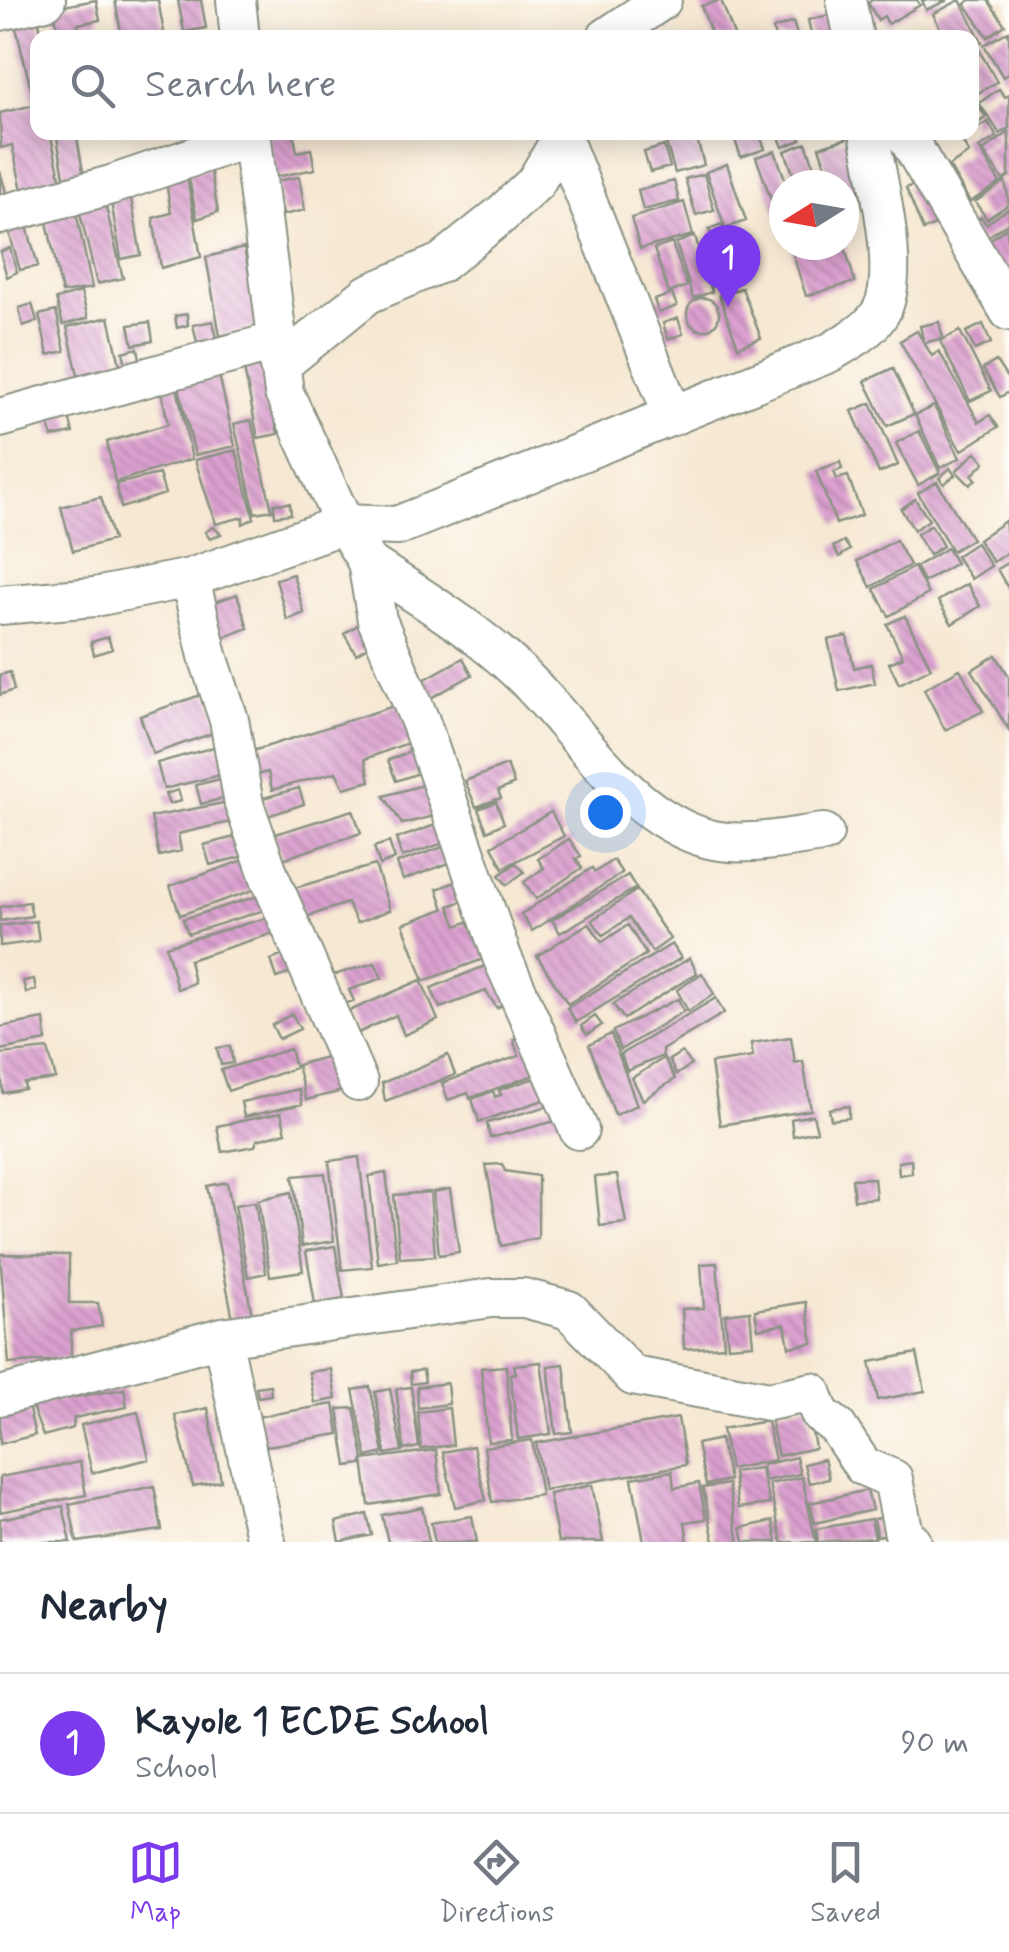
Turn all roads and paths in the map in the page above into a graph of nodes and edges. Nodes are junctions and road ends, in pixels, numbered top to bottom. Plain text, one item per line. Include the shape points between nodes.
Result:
1 (46, 0) edge
2 (236, 0) edge
3 (662, 0) edge
4 (846, 0) edge
5 (0, 11) edge
6 (239, 30) edge
7 (618, 30) edge
8 (852, 30) edge
9 (237, 140) edge
10 (252, 140) edge
11 (562, 140) edge
12 (566, 140) edge
13 (871, 140) edge
14 (909, 140) edge
15 (0, 215) edge
16 (1008, 309) edge
17 (277, 354) junction
18 (673, 416) junction
19 (0, 418) edge
20 (344, 524) junction
21 (367, 562) junction
22 (190, 578) junction
23 (0, 605) edge
24 (824, 833) dead end
25 (358, 1082) dead end
26 (579, 1130) dead end
27 (222, 1337) junction
28 (0, 1396) edge
29 (266, 1542) edge
30 (912, 1542) edge

1 - 5 street
2 - 6 street
3 - 7 street
4 - 8 street
9 - 15 street
10 - 17 street
11 - 17 street via 535,183 441,262 368,294
12 - 18 street
13 - 18 street via 888,253 881,314 829,353
14 - 16 street
17 - 19 street
17 - 20 street via 284,393
18 - 20 street via 397,526
20 - 21 street
20 - 22 street
21 - 24 street via 487,644 636,798 670,823 712,840
21 - 26 street via 377,620 420,721 502,958
22 - 23 street via 95,597
22 - 25 street via 244,804
27 - 28 street
27 - 29 street
27 - 30 street via 473,1299 524,1298 569,1310 633,1376 769,1400 812,1392 820,1414 837,1426 863,1466 893,1479 904,1534

